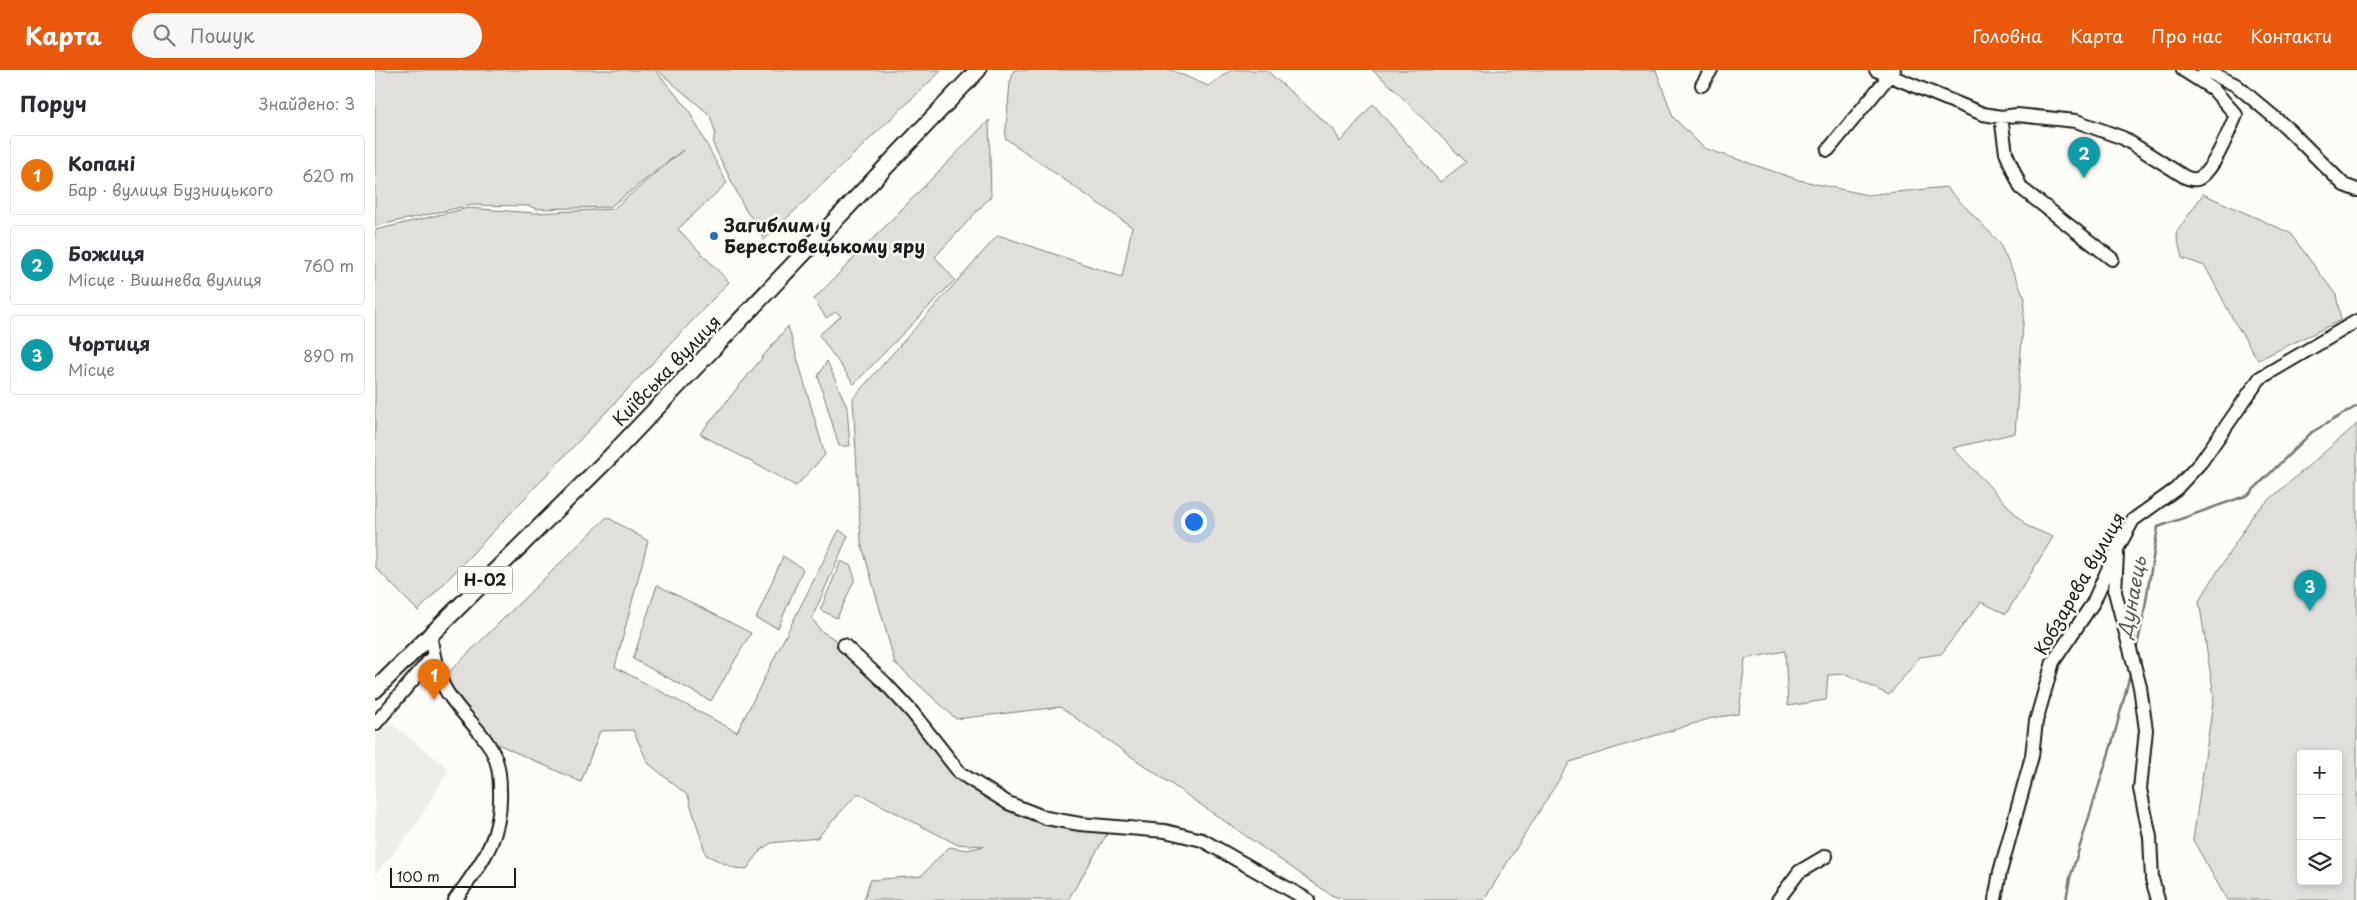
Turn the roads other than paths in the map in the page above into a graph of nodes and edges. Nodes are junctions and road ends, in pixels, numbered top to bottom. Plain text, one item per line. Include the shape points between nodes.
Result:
1 (979, 70) edge
2 (1711, 70) edge
3 (1876, 70) edge
4 (2183, 70) edge
5 (2206, 71) edge
6 (1892, 73) edge
7 (1702, 85) dead end
8 (2213, 90) junction
9 (2001, 117) junction
10 (1828, 150) dead end
11 (2357, 190) edge
12 (2111, 258) dead end
13 (2357, 321) edge
14 (2118, 547) junction
15 (430, 633) junction
16 (844, 645) dead end
17 (435, 655) junction
18 (375, 690) edge
19 (375, 724) edge
20 (1826, 856) dead end
21 (455, 900) edge
22 (1308, 900) edge
23 (1778, 900) edge
24 (1995, 900) edge
25 (2158, 900) edge

1 - 15 main road, Київська вулиця / Н-02 via 611,456
2 - 7 street
3 - 6 street
4 - 8 street
5 - 8 street
5 - 11 street via 2236,86 2287,128 2344,185
6 - 9 street via 1983,114
6 - 10 street
8 - 9 street via 2236,115 2212,164 2194,180 2185,178 2123,138 2076,121 2017,115
9 - 12 street via 2006,152 2021,188
13 - 14 street, Кобзарева вулиця via 2260,378 2201,462 2176,489 2133,520
14 - 24 street, Кобзарева вулиця via 2093,603 2053,662 2036,721 2032,756 1999,872
14 - 25 street via 2115,592 2140,687 2146,730 2140,789 2151,837 2152,879
15 - 17 street
15 - 18 main road, Київська вулиця / Н-02
16 - 22 street via 912,712 960,773 1008,803 1046,818 1165,831 1202,840
17 - 19 street
17 - 21 street via 443,685 488,745 496,759 499,778 501,806 497,831 485,857
20 - 23 street via 1799,872

